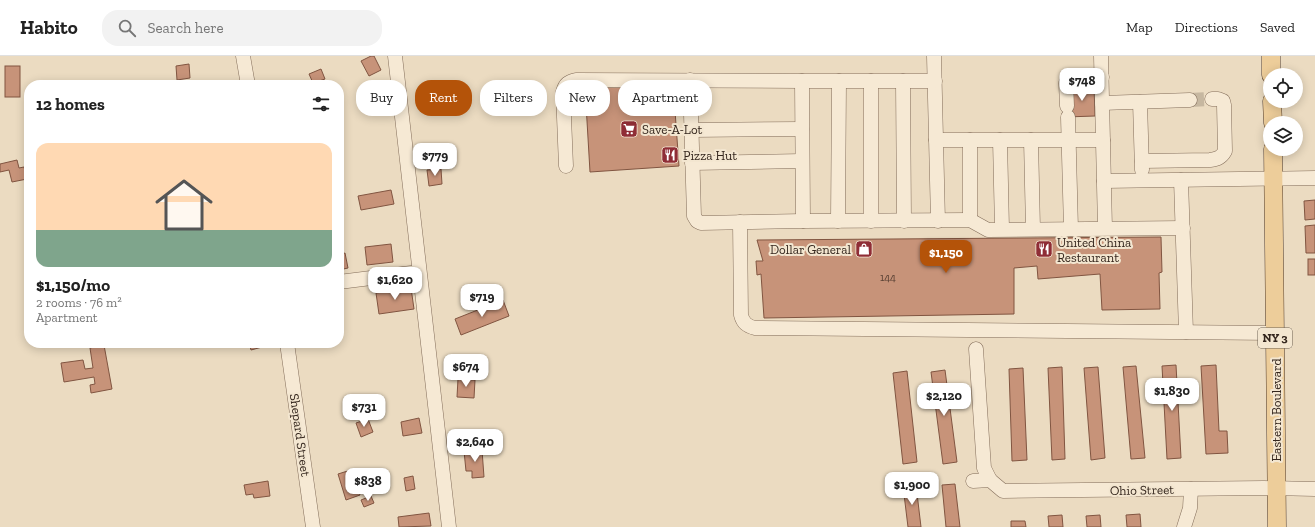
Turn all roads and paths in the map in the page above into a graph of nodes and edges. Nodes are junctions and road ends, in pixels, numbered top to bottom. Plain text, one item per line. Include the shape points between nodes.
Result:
1 (243, 56) edge
2 (396, 56) edge
3 (934, 56) edge
4 (1101, 56) edge
5 (1271, 56) edge
6 (1271, 68) edge
7 (1102, 77) junction
8 (247, 80) edge
9 (618, 80) edge
10 (712, 80) edge
11 (802, 81) junction
12 (839, 81) junction
13 (871, 81) junction
14 (903, 81) junction
15 (935, 81) junction
16 (1212, 99) tunnel mouth
17 (1190, 100) tunnel mouth
18 (1140, 102) junction
19 (1102, 103) junction
20 (691, 116) edge
21 (802, 129) junction
22 (691, 130) junction
23 (1103, 135) junction
24 (936, 140) junction
25 (970, 140) junction
26 (1000, 140) junction
27 (1031, 140) junction
28 (1068, 140) junction
29 (1273, 156) edge
30 (802, 161) junction
31 (1142, 161) junction
32 (692, 163) junction
33 (566, 166) dead end
34 (1274, 178) junction
35 (1315, 178) edge
36 (1142, 180) junction
37 (1181, 180) junction
38 (1104, 181) junction
39 (938, 220) junction
40 (970, 220) junction
41 (802, 221) junction
42 (838, 221) junction
43 (871, 221) junction
44 (904, 221) junction
45 (740, 222) junction
46 (1105, 228) junction
47 (1183, 228) junction
48 (1002, 229) junction
49 (1033, 229) junction
50 (1070, 229) junction
51 (420, 272) junction
52 (344, 281) edge
53 (1186, 332) junction
54 (1275, 333) junction
55 (288, 348) edge
56 (976, 349) dead end
57 (990, 480) junction
58 (973, 481) dead end
59 (1277, 488) junction
60 (1190, 489) junction
61 (1315, 489) edge
62 (313, 527) edge
63 (449, 527) edge
64 (1184, 527) edge
65 (1277, 527) edge

1 - 8 street
2 - 51 street
3 - 15 street
4 - 7 street
5 - 6 main road
7 - 19 street
7 - 28 street via 1074,78 1066,83
9 - 33 street via 576,80 565,85 563,92
10 - 11 street
11 - 12 street
11 - 21 street
12 - 13 street
12 - 42 street
13 - 14 street
13 - 43 street
14 - 15 street
14 - 44 street
15 - 24 street
16 - 31 street via 1223,101 1224,105 1225,151 1222,156 1210,160
17 - 18 street
18 - 19 street
18 - 31 street
19 - 23 street
20 - 22 street
21 - 22 street
21 - 30 street
22 - 32 street
23 - 28 street
23 - 38 street
24 - 25 street
24 - 39 street
25 - 26 street
25 - 40 street
26 - 27 street
26 - 48 street
27 - 28 street
27 - 49 street
28 - 50 street
29 - 34 main road, Eastern Boulevard / NY 3
30 - 32 street
30 - 41 street
31 - 36 street
32 - 45 street via 694,216 697,221
34 - 35 street
34 - 37 street
34 - 54 main road, Eastern Boulevard / NY 3
36 - 37 street
36 - 38 street
37 - 47 street
38 - 46 street
39 - 40 street
39 - 44 street
40 - 48 street via 988,230
41 - 42 street
41 - 45 street
42 - 43 street
43 - 44 street
45 - 53 street via 741,315 748,326 755,328
46 - 47 street
46 - 50 street
47 - 53 street
48 - 49 street
49 - 50 street
51 - 52 street
51 - 63 street
53 - 54 street
54 - 59 main road, Eastern Boulevard / NY 3
55 - 62 street, Shepard Street
56 - 57 street via 984,468
57 - 58 street
57 - 60 street, Ohio Street via 1003,491
59 - 60 street, Ohio Street
59 - 61 street, Ohio Street
59 - 65 main road, Eastern Boulevard / NY 3
60 - 64 street via 1190,508

